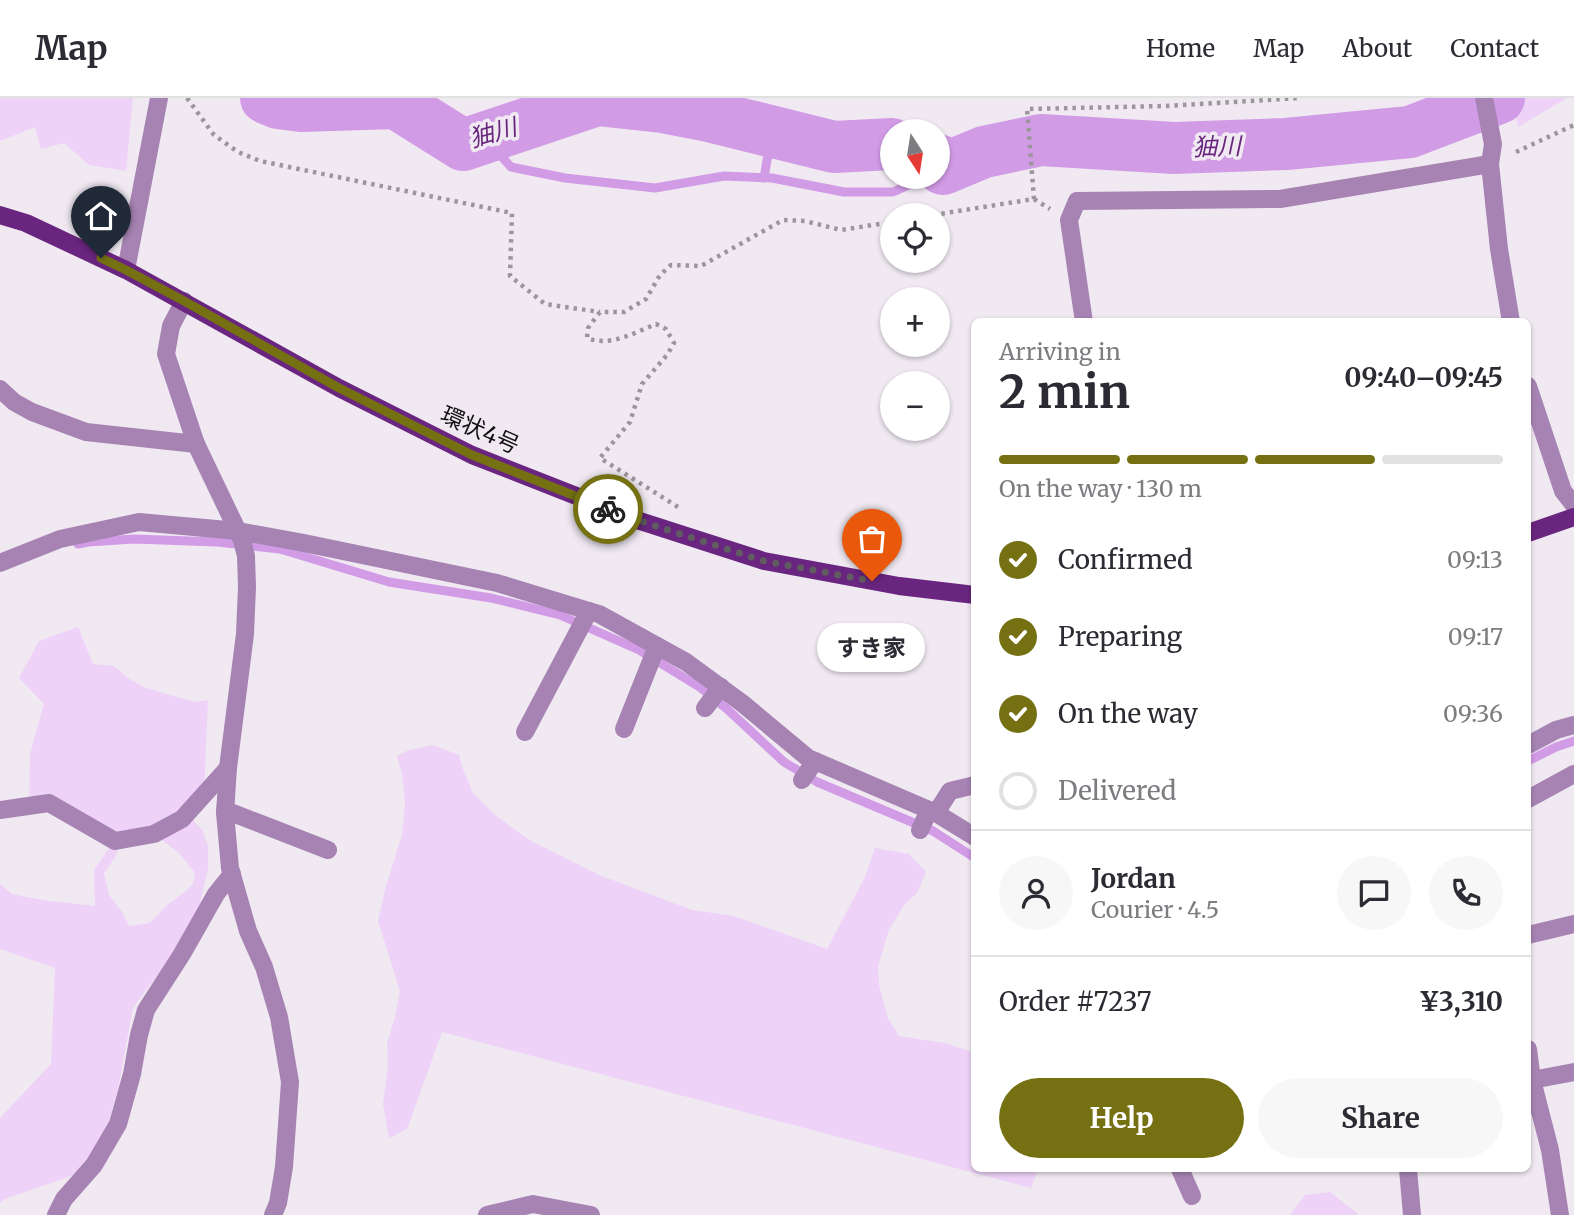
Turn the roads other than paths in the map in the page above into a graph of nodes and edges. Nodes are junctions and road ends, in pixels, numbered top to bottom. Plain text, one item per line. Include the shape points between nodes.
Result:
1 (159, 98) edge
2 (1484, 98) edge
3 (1490, 164) junction
4 (0, 215) edge
5 (126, 270) junction
6 (184, 301) junction
7 (1083, 318) edge
8 (1510, 318) edge
9 (0, 389) edge
10 (1531, 395) edge
11 (195, 444) junction
12 (1574, 505) edge
13 (1574, 517) edge
14 (1531, 532) edge
15 (242, 542) junction
16 (0, 563) edge
17 (971, 595) edge
18 (587, 615) junction
19 (657, 647) junction
20 (720, 688) junction
21 (705, 708) dead end
22 (1574, 725) edge
23 (624, 729) dead end
24 (524, 732) dead end
25 (1531, 743) edge
26 (814, 762) junction
27 (228, 768) junction
28 (1574, 774) edge
29 (802, 780) dead end
30 (971, 786) edge
31 (1531, 797) edge
32 (0, 810) edge
33 (225, 810) junction
34 (931, 811) junction
35 (920, 830) dead end
36 (971, 835) edge
37 (328, 850) dead end
38 (232, 874) junction
39 (1574, 924) edge
40 (1531, 935) edge
41 (1531, 1072) edge
42 (1574, 1072) edge
43 (1532, 1080) junction
44 (1181, 1172) edge
45 (1408, 1172) edge
46 (1192, 1196) dead end
47 (56, 1215) edge
48 (274, 1215) edge
49 (487, 1215) edge
50 (591, 1215) edge
51 (1412, 1215) edge
52 (1560, 1215) edge

1 - 5 street
2 - 3 street via 1493,144
3 - 7 street via 1280,199 1077,201 1069,220
3 - 8 street
4 - 5 main road, 環状4号
5 - 6 main road, 環状4号
6 - 11 street via 170,326 166,354
6 - 17 main road, 環状4号 via 339,388 472,455 640,521 764,561
9 - 11 street via 32,412 86,432
10 - 12 street via 1563,491
11 - 15 street
13 - 14 main road
15 - 16 street via 139,523 60,539
15 - 18 street via 304,543 497,583
15 - 27 street via 246,634
18 - 19 street via 599,614
18 - 24 street
19 - 20 street
19 - 23 street
20 - 21 street
20 - 26 street
22 - 25 street
26 - 29 street
26 - 34 street
27 - 32 street via 182,819 154,834 115,841 49,803
27 - 33 street
28 - 31 street
30 - 34 street via 950,791
33 - 37 street
33 - 38 street
34 - 35 street
34 - 36 street
38 - 47 street via 146,1010 118,1124
38 - 48 street via 279,1017 290,1082 284,1167
39 - 40 street
41 - 43 street
42 - 43 street
43 - 52 street
44 - 46 street
45 - 51 street
49 - 50 street via 533,1203

